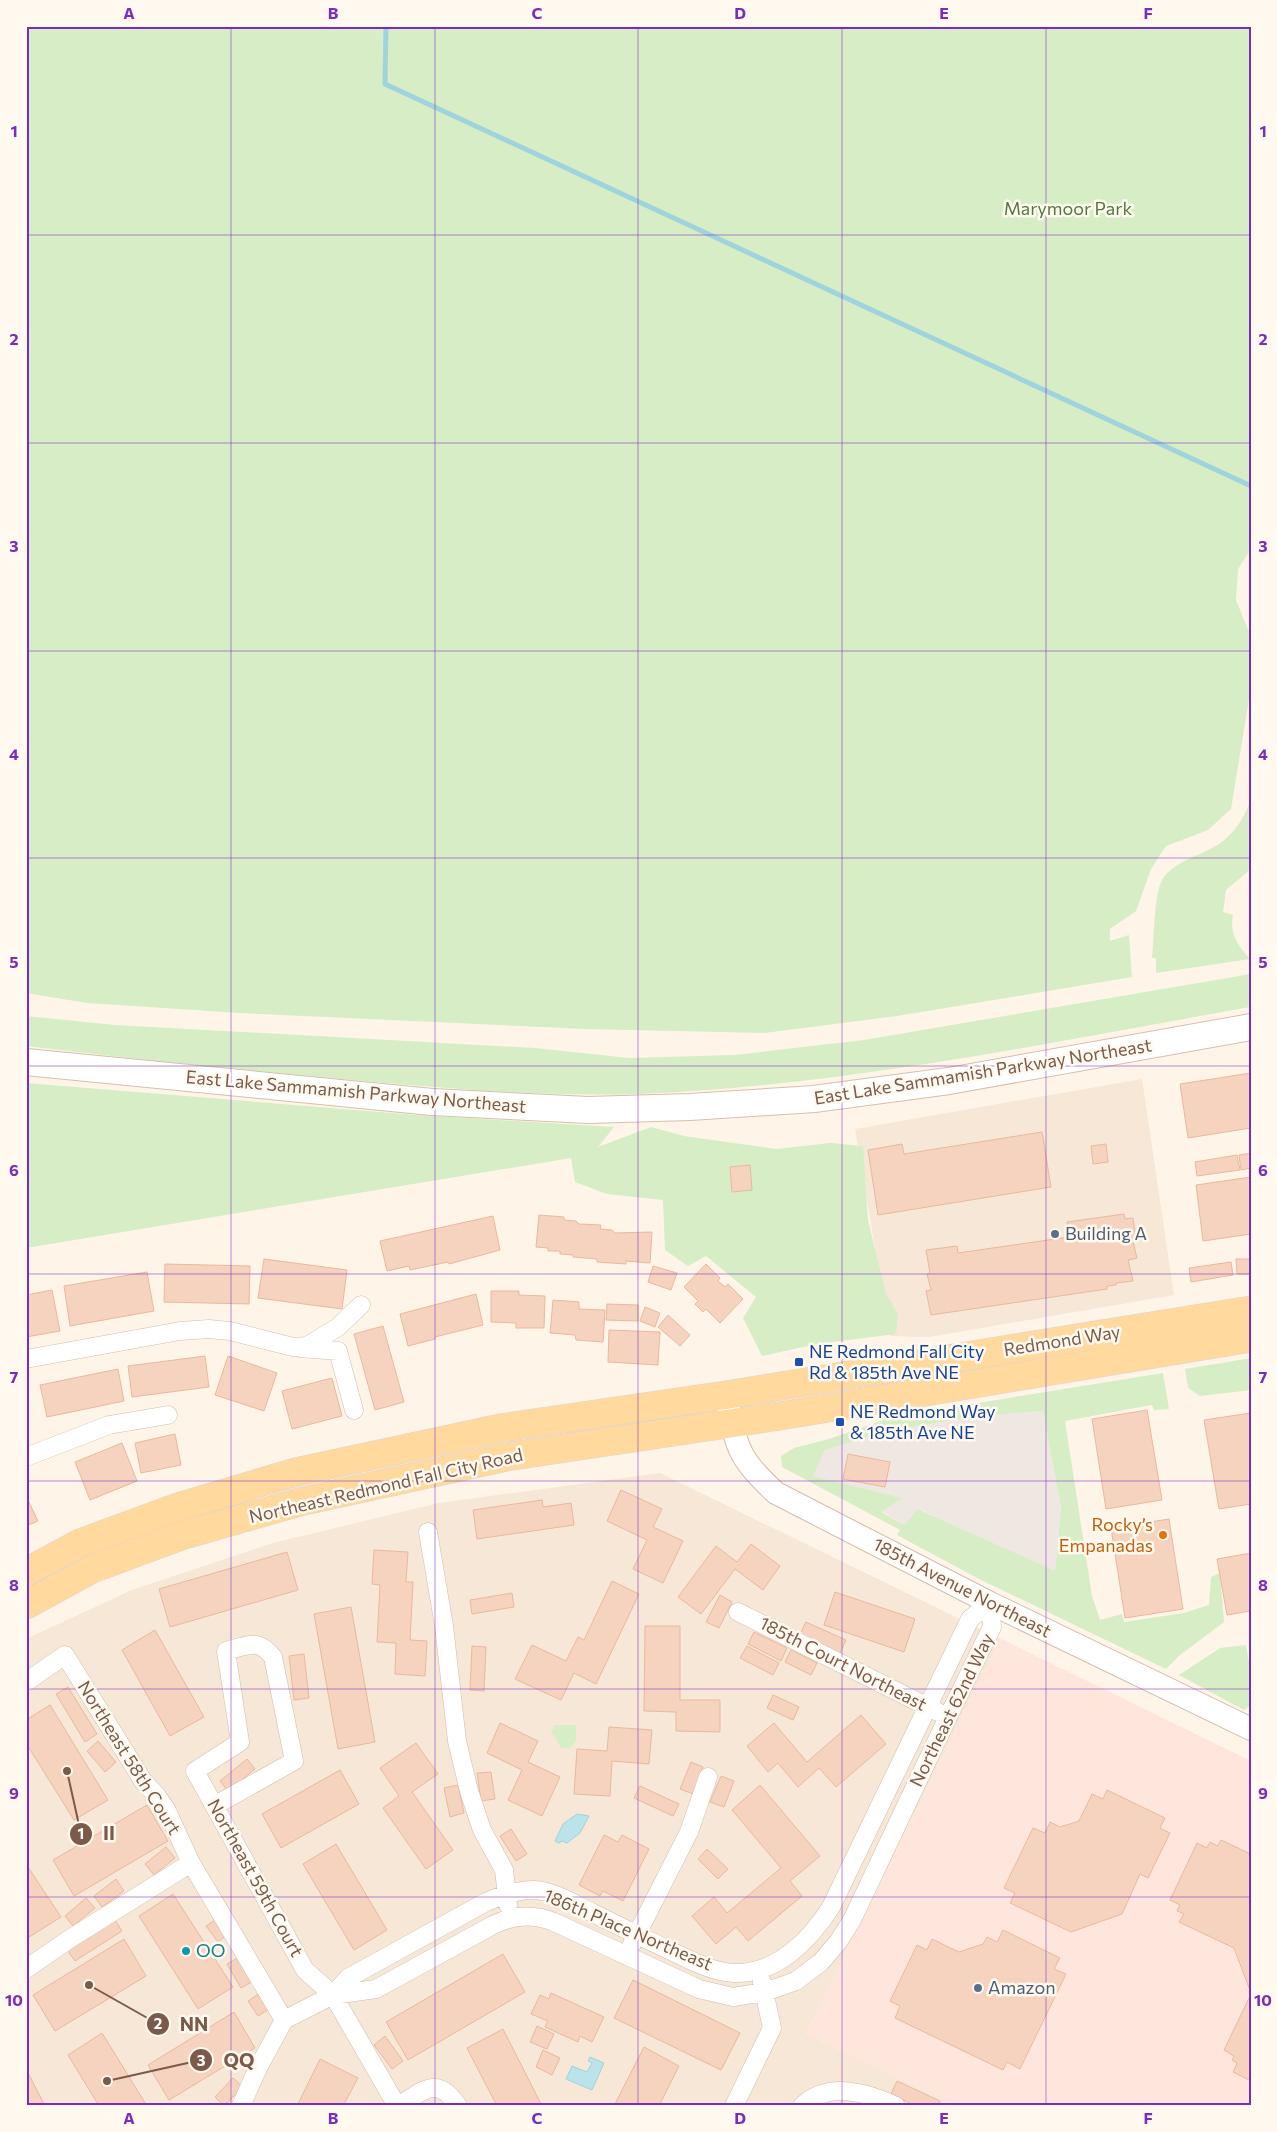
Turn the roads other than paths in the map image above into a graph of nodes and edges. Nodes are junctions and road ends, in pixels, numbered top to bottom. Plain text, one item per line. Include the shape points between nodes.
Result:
1 (1251, 1027) edge
2 (26, 1062) edge
3 (361, 1305) dead end
4 (1251, 1310) edge
5 (1251, 1338) edge
6 (293, 1347) junction
7 (26, 1359) edge
8 (726, 1395) junction
9 (354, 1410) dead end
10 (168, 1415) dead end
11 (731, 1424) junction
12 (26, 1456) edge
13 (428, 1532) dead end
14 (26, 1572) edge
15 (990, 1603) junction
16 (26, 1606) edge
17 (738, 1612) dead end
18 (26, 1682) edge
19 (928, 1707) junction
20 (948, 1717) junction
21 (1251, 1729) edge
22 (708, 1777) dead end
23 (214, 1806) junction
24 (191, 1862) junction
25 (506, 1894) junction
26 (511, 1917) junction
27 (636, 1935) junction
28 (626, 1956) junction
29 (26, 1969) edge
30 (759, 1970) junction
31 (765, 1992) junction
32 (333, 1995) junction
33 (284, 2020) junction
34 (241, 2106) edge
35 (398, 2106) edge
36 (458, 2106) edge
37 (734, 2106) edge
38 (802, 2106) edge
39 (896, 2106) edge

1 - 2 main road, East Lake Sammamish Parkway Northeast via 949,1081 814,1099 588,1110 432,1102
3 - 6 street via 338,1327 307,1346
4 - 8 main road, Redmond Way
5 - 11 main road, Redmond Way
6 - 7 street via 210,1329 180,1331
6 - 9 street via 338,1352
8 - 11 street, 185th Avenue Northeast
8 - 14 main road, Northeast Redmond Fall City Road via 501,1428 296,1472 175,1508 98,1536
10 - 12 street via 109,1425
11 - 15 street, 185th Avenue Northeast via 736,1443 753,1472 776,1492
11 - 16 main road, Northeast Redmond Fall City Road via 506,1457 303,1501 184,1535 92,1569
13 - 25 street via 444,1626 457,1741 482,1830 504,1870
15 - 19 street, Northeast 62nd Way via 970,1619
15 - 20 street, Northeast 62nd Way via 992,1627
15 - 21 street, 185th Avenue Northeast
17 - 19 street, 185th Court Northeast
18 - 24 street, Northeast 58th Court via 65,1655 143,1781 166,1809
19 - 20 street, 185th Court Northeast
19 - 30 street, Northeast 62nd Way via 831,1907 799,1947
20 - 31 street, Northeast 62nd Way via 852,1920 838,1942 821,1962 796,1981
22 - 27 street via 689,1832
23 - 23 street, Northeast 59th Court via 195,1771 240,1742 226,1651 258,1644 273,1656 294,1761
23 - 32 street, Northeast 59th Court via 306,1970
24 - 29 street
24 - 33 street
25 - 26 street
25 - 27 street, 186th Place Northeast via 535,1890 553,1894
25 - 32 street, 186th Place Northeast via 348,1978
26 - 28 street, 186th Place Northeast via 545,1918
26 - 32 street, 186th Place Northeast via 376,1989
27 - 28 street
27 - 30 street, 186th Place Northeast via 706,1967 734,1973
28 - 31 street, 186th Place Northeast via 699,1989 734,1997
30 - 31 street
31 - 37 street via 772,2028
32 - 33 street
32 - 35 street, Northeast 59th Court
33 - 34 street
35 - 36 street, Northeast 59th Court via 432,2087 446,2090
38 - 39 street via 809,2099 827,2092 851,2091 877,2097

